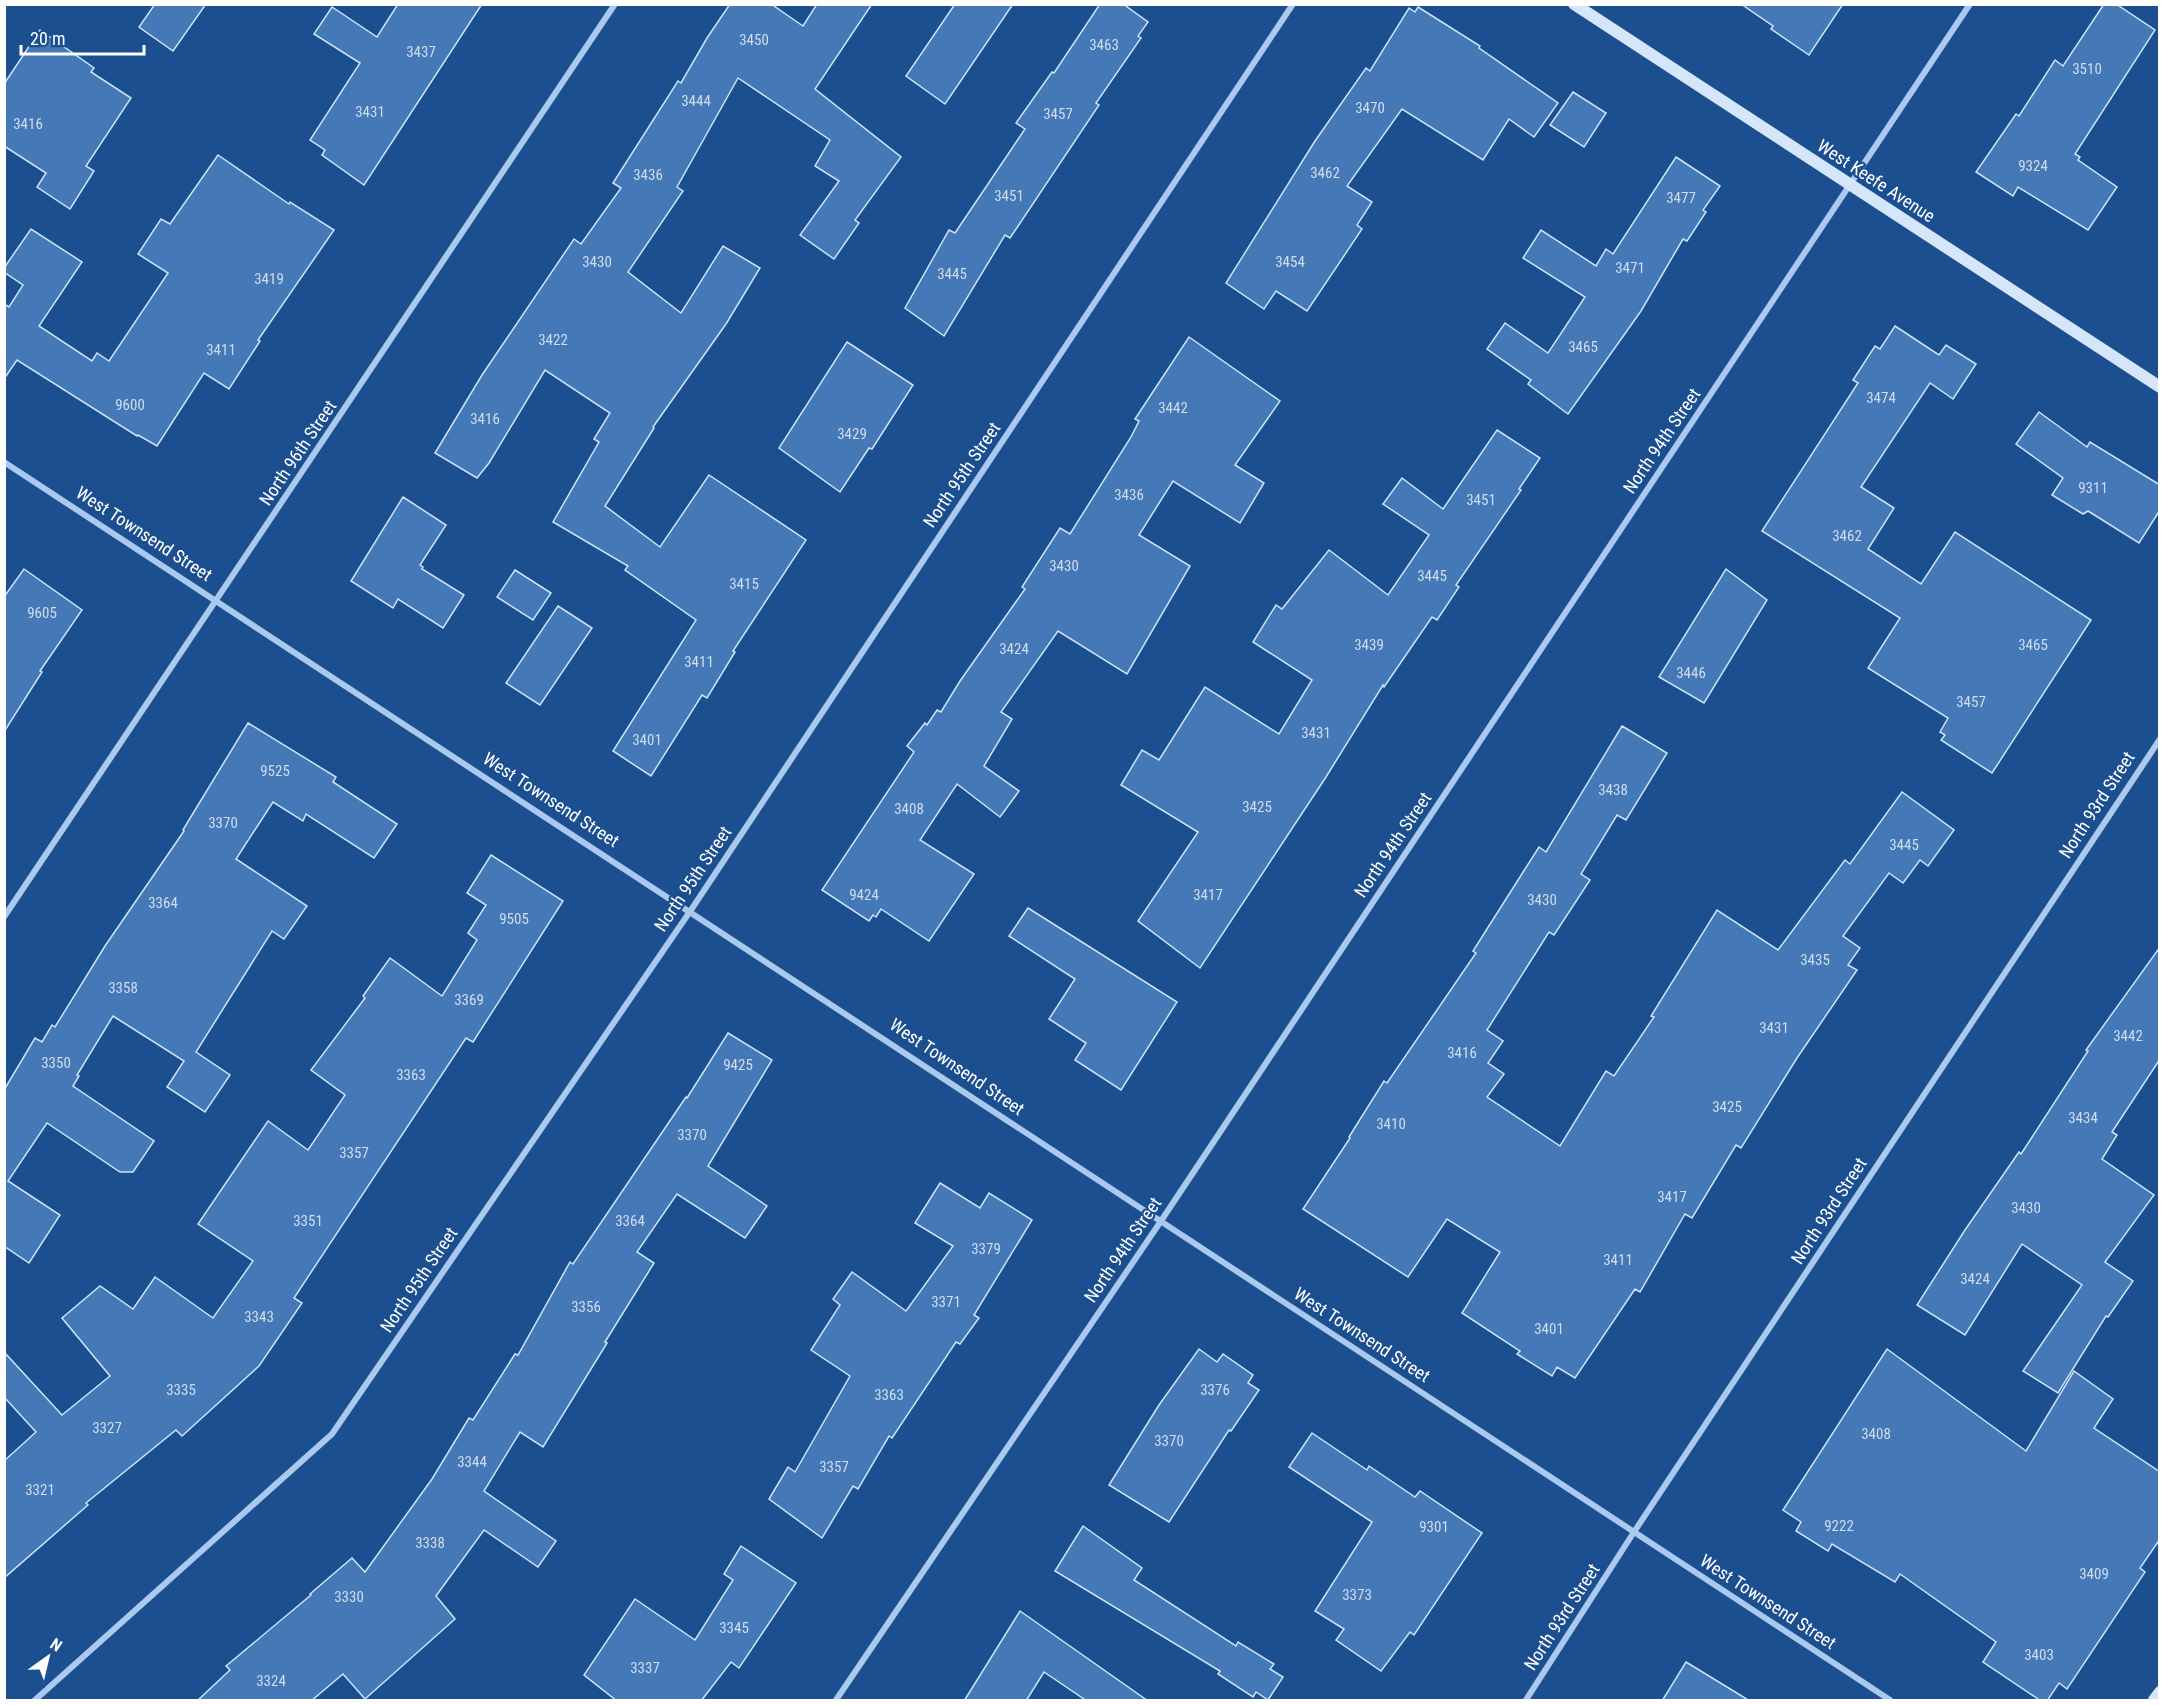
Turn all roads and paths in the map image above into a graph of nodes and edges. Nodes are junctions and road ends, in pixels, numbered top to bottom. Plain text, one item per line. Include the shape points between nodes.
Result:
1 (615, 4) edge
2 (1293, 4) edge
3 (1574, 4) edge
4 (1970, 4) edge
5 (1850, 185) junction
6 (2160, 387) edge
7 (4, 462) edge
8 (218, 600) junction
9 (2160, 739) edge
10 (692, 910) junction
11 (4, 917) edge
12 (1161, 1221) junction
13 (1634, 1532) junction
14 (2160, 1692) edge
15 (35, 1701) edge
16 (836, 1701) edge
17 (1526, 1701) edge
18 (1890, 1701) edge
19 (2154, 1701) edge

1 - 8 street, North 96th Street
2 - 10 street, North 95th Street
3 - 5 street, West Keefe Avenue
4 - 5 street, North 94th Street
5 - 6 street, West Keefe Avenue
5 - 12 street, North 94th Street
7 - 8 street, West Townsend Street
8 - 10 street, West Townsend Street
8 - 11 street, North 96th Street
9 - 13 street, North 93rd Street
10 - 12 street, West Townsend Street
10 - 15 street, North 95th Street via 332,1434
12 - 13 street, West Townsend Street
12 - 16 street, North 94th Street
13 - 17 street, North 93rd Street
13 - 18 street, West Townsend Street
14 - 19 street

